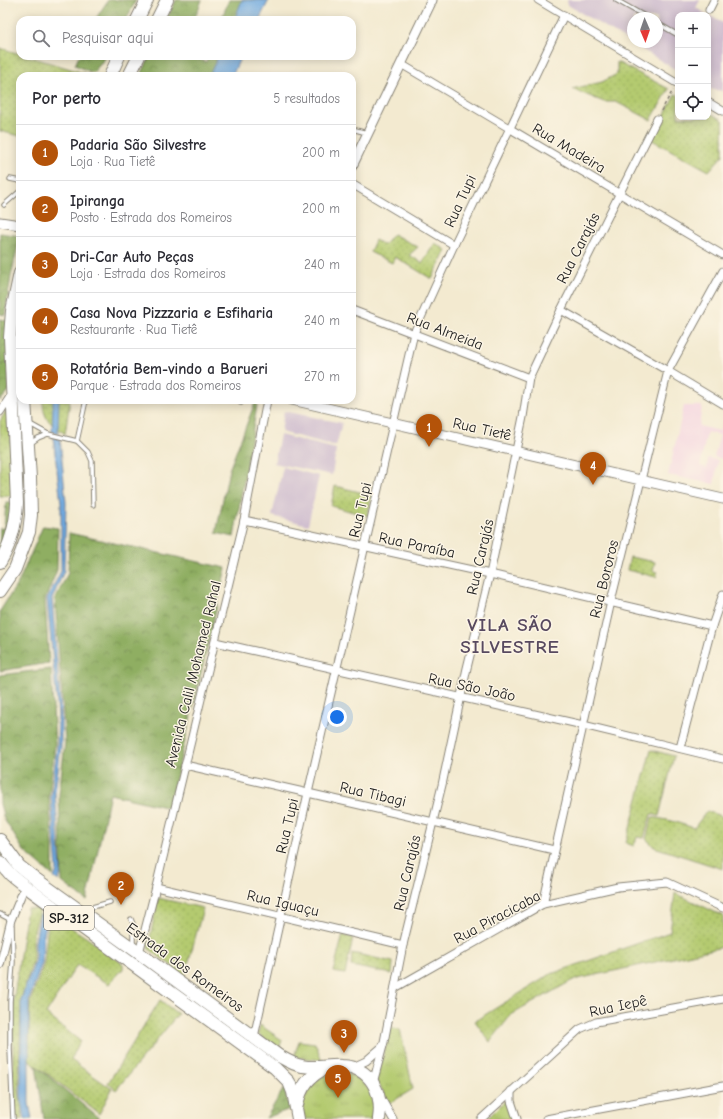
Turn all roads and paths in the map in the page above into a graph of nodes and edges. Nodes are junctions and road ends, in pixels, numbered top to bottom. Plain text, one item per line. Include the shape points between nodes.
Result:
1 (147, 0) edge
2 (167, 0) edge
3 (432, 0) edge
4 (538, 0) edge
5 (616, 0) edge
6 (714, 0) edge
7 (709, 10) dead end
8 (637, 12) edge
9 (564, 15) junction
10 (139, 16) edge
11 (159, 16) edge
12 (663, 26) edge
13 (675, 33) edge
14 (118, 60) edge
15 (137, 60) edge
16 (401, 64) junction
17 (112, 72) edge
18 (131, 72) edge
19 (675, 83) edge
20 (675, 88) edge
21 (711, 104) edge
22 (723, 111) edge
23 (657, 119) joint
24 (509, 128) junction
25 (356, 130) edge
26 (368, 133) junction
27 (356, 158) edge
28 (10, 179) dead end
29 (16, 180) edge
30 (356, 186) edge
31 (16, 194) edge
32 (620, 194) junction
33 (4, 205) dead end
34 (0, 222) edge
35 (16, 224) edge
36 (454, 245) junction
37 (723, 255) edge
38 (723, 271) edge
39 (16, 293) edge
40 (561, 310) junction
41 (356, 311) edge
42 (414, 333) junction
43 (668, 371) junction
44 (529, 378) junction
45 (13, 392) junction
46 (25, 404) edge
47 (85, 404) edge
48 (266, 404) edge
49 (309, 404) edge
50 (723, 404) edge
51 (0, 412) edge
52 (26, 422) junction
53 (394, 424) junction
54 (49, 434) junction
55 (77, 441) junction
56 (28, 444) junction
57 (516, 452) junction
58 (642, 481) junction
59 (723, 499) edge
60 (93, 505) dead end
61 (244, 520) junction
62 (365, 546) junction
63 (0, 562) edge
64 (490, 574) junction
65 (0, 591) edge
66 (723, 594) edge
67 (612, 602) junction
68 (715, 616) junction
69 (723, 619) edge
70 (712, 626) junction
71 (215, 642) junction
72 (337, 670) junction
73 (460, 698) junction
74 (584, 725) junction
75 (680, 748) junction
76 (723, 759) edge
77 (185, 765) junction
78 (308, 792) junction
79 (432, 822) junction
80 (0, 840) edge
81 (554, 850) junction
82 (0, 862) edge
83 (25, 886) junction
84 (156, 886) junction
85 (110, 902) dead end
86 (543, 904) junction
87 (723, 908) edge
88 (80, 911) junction
89 (0, 914) edge
90 (280, 916) junction
91 (131, 919) dead end
92 (11, 920) junction
93 (403, 945) junction
94 (136, 951) junction
95 (0, 965) edge
96 (394, 988) junction
97 (723, 999) edge
98 (254, 1037) junction
99 (382, 1047) junction
100 (327, 1067) junction
101 (353, 1068) junction
102 (373, 1083) junction
103 (723, 1086) edge
104 (511, 1091) junction
105 (379, 1096) junction
106 (297, 1106) junction
107 (380, 1117) edge
108 (13, 1119) edge
109 (298, 1119) edge
110 (393, 1119) edge
111 (481, 1119) edge
112 (517, 1119) edge
113 (546, 1119) edge

1 - 10 main road
2 - 11 main road
3 - 16 street
4 - 9 street
5 - 8 lane
6 - 7 street
9 - 19 street
9 - 24 street, Rua Tupi
12 - 13 lane
14 - 17 main road
15 - 18 main road
16 - 24 street, Rua Madeira
16 - 26 street
20 - 23 path
21 - 22 street
23 - 32 street, Rua Carajás
24 - 32 street, Rua Madeira
24 - 36 street, Rua Tupi
25 - 26 lane
26 - 27 street
28 - 29 lane
30 - 36 street
31 - 33 lane
32 - 37 street, Rua Madeira
32 - 40 street, Rua Carajás
34 - 35 street
36 - 42 street, Rua Tupi
38 - 43 street, Rua Bororos
39 - 45 main road via 10,342
40 - 43 street
40 - 44 street, Rua Carajás
41 - 42 street, Rua Almeida
42 - 44 street, Rua Almeida
42 - 53 street, Rua Tupi
43 - 50 street
43 - 58 street, Rua Bororos
44 - 57 street, Rua Carajás
45 - 51 street
45 - 63 main road via 16,521
46 - 52 main road
47 - 55 lane
48 - 61 street, Avenida Calil Mohamed Rahal
49 - 53 street, Rua Tietê
52 - 54 lane
52 - 56 main road
53 - 57 street, Rua Tietê
53 - 62 street, Rua Tupi
54 - 55 lane
54 - 56 lane
55 - 60 lane via 88,452 92,461
56 - 65 main road via 31,515 29,532 15,569
57 - 58 street, Rua Tietê
57 - 64 street, Rua Carajás
58 - 59 street, Rua Tietê
58 - 67 street, Rua Bororos
61 - 62 street, Rua Paraíba
61 - 71 street, Avenida Calil Mohamed Rahal
62 - 64 street, Rua Paraíba
62 - 72 street, Rua Tupi
64 - 67 street, Rua Paraíba
64 - 73 street, Rua Carajás
66 - 68 street
67 - 70 street, Rua Paraíba
67 - 74 street, Rua Bororos
68 - 69 street
68 - 70 street
70 - 75 street
71 - 72 street, Rua São João
71 - 77 street, Avenida Calil Mohamed Rahal
72 - 73 street, Rua São João
72 - 78 street, Rua Tupi
73 - 74 street, Rua São João
73 - 79 street, Rua Carajás
74 - 75 street, Rua São João
74 - 81 street, Rua Bororos
75 - 76 street, Rua São João
77 - 78 street, Rua Tibagi
77 - 84 street, Avenida Calil Mohamed Rahal
78 - 79 street, Rua Tibagi
78 - 90 street, Rua Tupi
79 - 81 street, Rua Tibagi
79 - 93 street, Rua Carajás
80 - 88 main road, Estrada dos Romeiros / SP-312 via 19,866
81 - 86 street, Rua Bororos
82 - 83 main road, Estrada dos Romeiros / SP-312
83 - 92 street
83 - 106 main road, Estrada dos Romeiros / SP-312 via 274,1067 289,1082
84 - 90 street, Rua Iguaçu
84 - 94 street, Avenida Calil Mohamed Rahal
85 - 88 lane
86 - 87 street, Rua Piracicaba via 618,887 667,882
86 - 96 street, Rua Piracicaba
88 - 94 main road, Estrada dos Romeiros / SP-312
89 - 92 lane
90 - 93 street, Rua Iguaçu
90 - 98 street, Rua Tupi
91 - 94 lane via 134,924
92 - 95 street
92 - 108 lane via 13,962 10,1049
93 - 96 street, Rua Carajás
94 - 98 main road, Estrada dos Romeiros / SP-312
96 - 99 street, Rua Carajás
97 - 104 street, Rua Iepê via 587,1025
98 - 100 main road, Estrada dos Romeiros / SP-312 via 279,1056 295,1064
99 - 101 street
99 - 102 street, Rua Carajás
100 - 101 main road, Estrada dos Romeiros / SP-312 via 335,1065
100 - 106 main road, Estrada dos Romeiros / SP-312 via 305,1082
101 - 102 main road, Estrada dos Romeiros / SP-312
102 - 105 main road, Estrada dos Romeiros / SP-312
103 - 113 street
104 - 111 street, Rua Iepê
104 - 112 street via 511,1101
105 - 107 main road, Estrada dos Romeiros / SP-312
105 - 110 street
106 - 109 main road, Estrada dos Romeiros / SP-312

